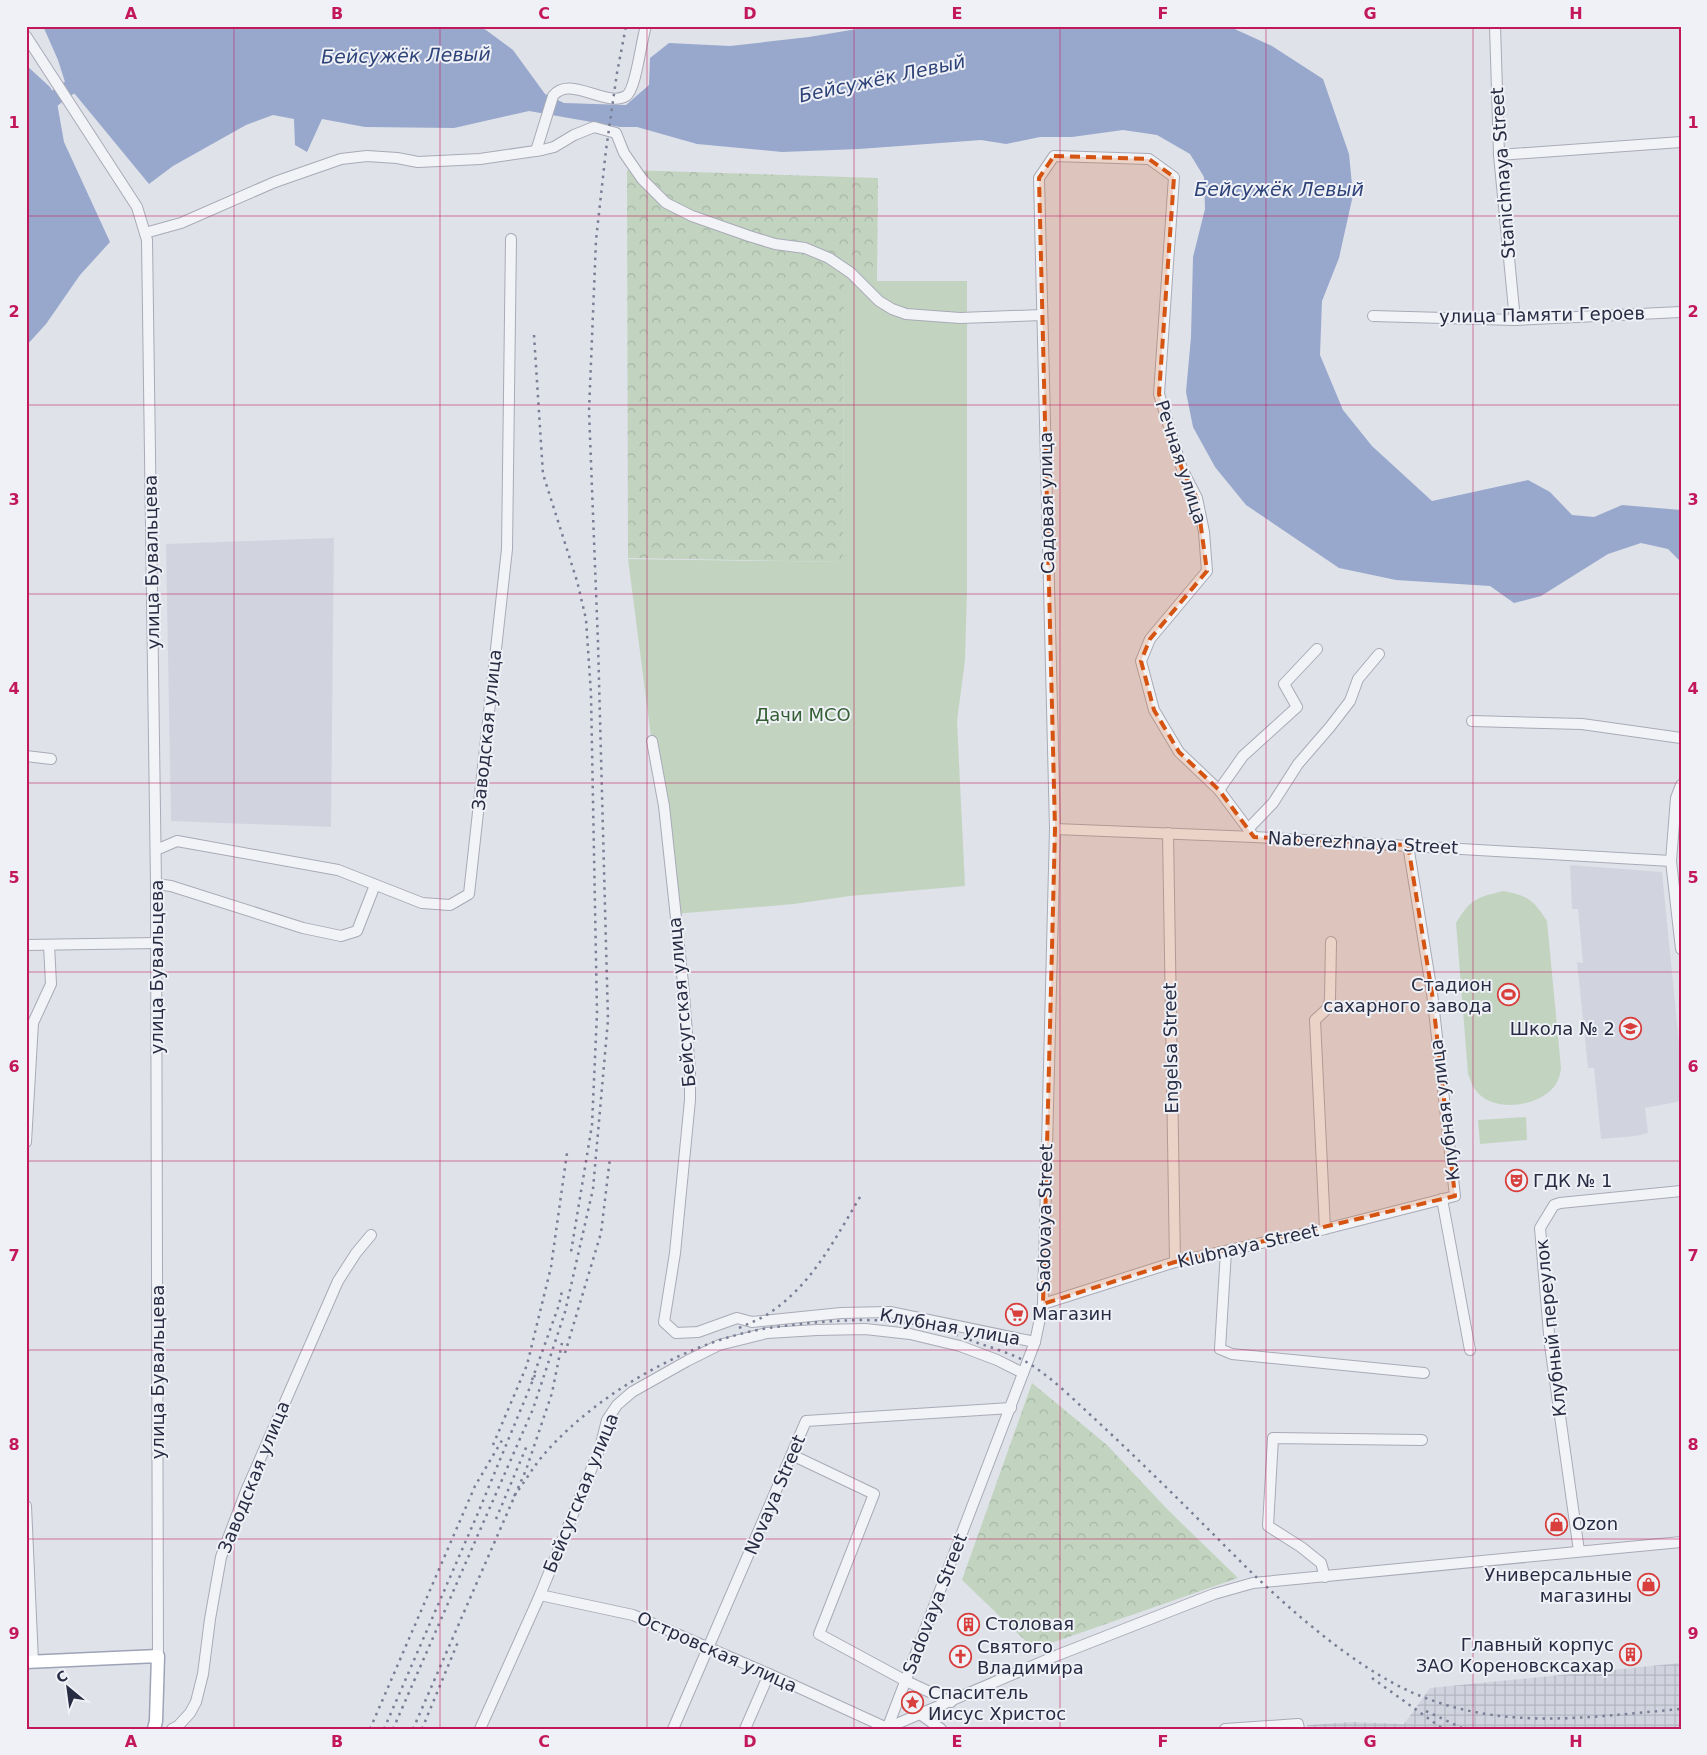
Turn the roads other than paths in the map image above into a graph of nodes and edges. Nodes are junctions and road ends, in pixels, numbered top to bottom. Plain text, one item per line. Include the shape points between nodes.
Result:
1 (646, 26) edge
2 (1495, 26) edge
3 (26, 36) edge
4 (1681, 142) edge
5 (536, 151) junction
6 (1499, 155) junction
7 (1174, 177) joint
8 (145, 233) junction
9 (511, 239) dead end
10 (1681, 312) edge
11 (1042, 315) junction
12 (1373, 316) dead end
13 (1515, 320) junction
14 (1317, 649) dead end
15 (1379, 654) dead end
16 (1472, 721) dead end
17 (1681, 738) edge
18 (652, 741) dead end
19 (26, 756) edge
20 (51, 759) dead end
21 (1681, 785) edge
22 (1219, 790) junction
23 (1055, 829) junction
24 (1251, 832) junction
25 (1168, 833) junction
26 (1408, 846) junction
27 (156, 850) junction
28 (1671, 861) junction
29 (156, 884) junction
30 (374, 885) junction
31 (1331, 942) dead end
32 (157, 943) junction
33 (26, 945) edge
34 (49, 945) junction
35 (1681, 950) edge
36 (26, 1142) edge
37 (1681, 1191) edge
38 (1442, 1199) junction
39 (1325, 1229) junction
40 (371, 1235) dead end
41 (1226, 1251) junction
42 (1175, 1262) junction
43 (1043, 1304) junction
44 (664, 1322) joint
45 (1035, 1342) junction
46 (1470, 1350) dead end
47 (1023, 1373) junction
48 (1424, 1373) dead end
49 (1011, 1408) junction
50 (1422, 1440) dead end
51 (792, 1454) junction
52 (26, 1506) edge
53 (1681, 1542) edge
54 (1579, 1551) junction
55 (1326, 1577) junction
56 (540, 1595) junction
57 (709, 1647) junction
58 (158, 1656) junction
59 (30, 1661) edge
60 (769, 1674) junction
61 (906, 1680) junction
62 (951, 1702) junction
63 (920, 1714) junction
64 (154, 1729) edge
65 (172, 1729) edge
66 (480, 1729) edge
67 (673, 1729) edge
68 (745, 1729) edge
69 (887, 1729) edge
70 (941, 1729) edge
71 (1224, 1729) edge
72 (1298, 1729) edge

1 - 5 street via 630,93 620,98 562,88 553,96
2 - 6 street, Stanichnaya Street
3 - 8 street, улица Бувальцева via 136,207
4 - 6 street
5 - 8 street via 447,162 367,156 341,159 275,182 181,223
5 - 11 street via 554,147 594,127 616,133 624,153 642,179 666,204 749,236 805,248 829,258 892,309 906,314 960,318
6 - 13 street, Stanichnaya Street
7 - 11 street, Садовая улица via 1149,159 1054,156 1039,178
7 - 22 street, Речная улица via 1158,394 1182,469 1197,498 1207,571 1150,639 1141,661 1154,710 1174,744
8 - 27 street, улица Бувальцева via 148,250
9 - 30 street, Заводская улица via 507,549 470,894 450,905 422,903
10 - 13 street, улица Памяти Героев
11 - 23 street, Садовая улица
12 - 13 street, улица Памяти Героев
14 - 22 street via 1284,684 1297,707 1243,756
15 - 24 street via 1358,679 1350,701 1298,764
16 - 17 street via 1582,724
18 - 44 street, Бейсугская улица via 664,806 690,1072 676,1253
19 - 20 street
21 - 28 street via 1676,798
22 - 24 street, Речная улица
23 - 25 street, Naberezhnaya Street
23 - 43 street, Sadovaya Street
24 - 25 street, Naberezhnaya Street
24 - 26 street, Naberezhnaya Street
25 - 42 street, Engelsa Street
26 - 28 street, Naberezhnaya Street
26 - 38 street, Клубная улица via 1432,993 1456,1196
27 - 29 street, улица Бувальцева
27 - 30 street, Заводская улица via 177,841 338,870
28 - 35 street
29 - 30 street via 341,936 357,931
29 - 32 street, улица Бувальцева
31 - 39 street via 1330,999 1328,1008 1314,1020
32 - 34 street
32 - 58 street, улица Бувальцева
33 - 34 street
34 - 36 street via 51,984 33,1023
37 - 54 street, Клубный переулок via 1560,1203 1554,1205 1540,1228 1550,1345
38 - 39 street, Klubnaya Street
38 - 46 street
39 - 41 street, Klubnaya Street
40 - 65 street, Заводская улица via 338,1282 243,1499 221,1557 196,1702 190,1713
41 - 42 street, Klubnaya Street
41 - 48 street via 1220,1349 1232,1354
42 - 43 street, Klubnaya Street
43 - 45 street, Sadovaya Street
44 - 45 street, Клубная улица via 676,1333 698,1332 737,1318 752,1322 841,1313 890,1312
45 - 47 street, Sadovaya Street
47 - 49 street, Sadovaya Street
47 - 56 street, Бейсугская улица via 960,1346 910,1334 865,1329 767,1333 720,1345 640,1388 617,1405 607,1420 600,1448
49 - 51 street, Novaya Street via 806,1421
49 - 61 street, Sadovaya Street
50 - 55 street via 1273,1438 1268,1526 1321,1563
51 - 57 street, Novaya Street
51 - 61 street via 874,1494 819,1634
52 - 59 street
53 - 54 street
54 - 55 street
55 - 62 street via 1253,1583 1214,1594 1058,1655
56 - 57 street, Островская улица via 633,1614
56 - 66 street, Бейсугская улица
57 - 60 street, Островская улица
57 - 67 street, Novaya Street
58 - 59 main road
58 - 64 main road, улица Бувальцева
60 - 68 street
60 - 69 street, Островская улица
61 - 62 street
61 - 69 street, Sadovaya Street
62 - 63 street
63 - 69 street
63 - 70 street
71 - 72 street via 1298,1724

